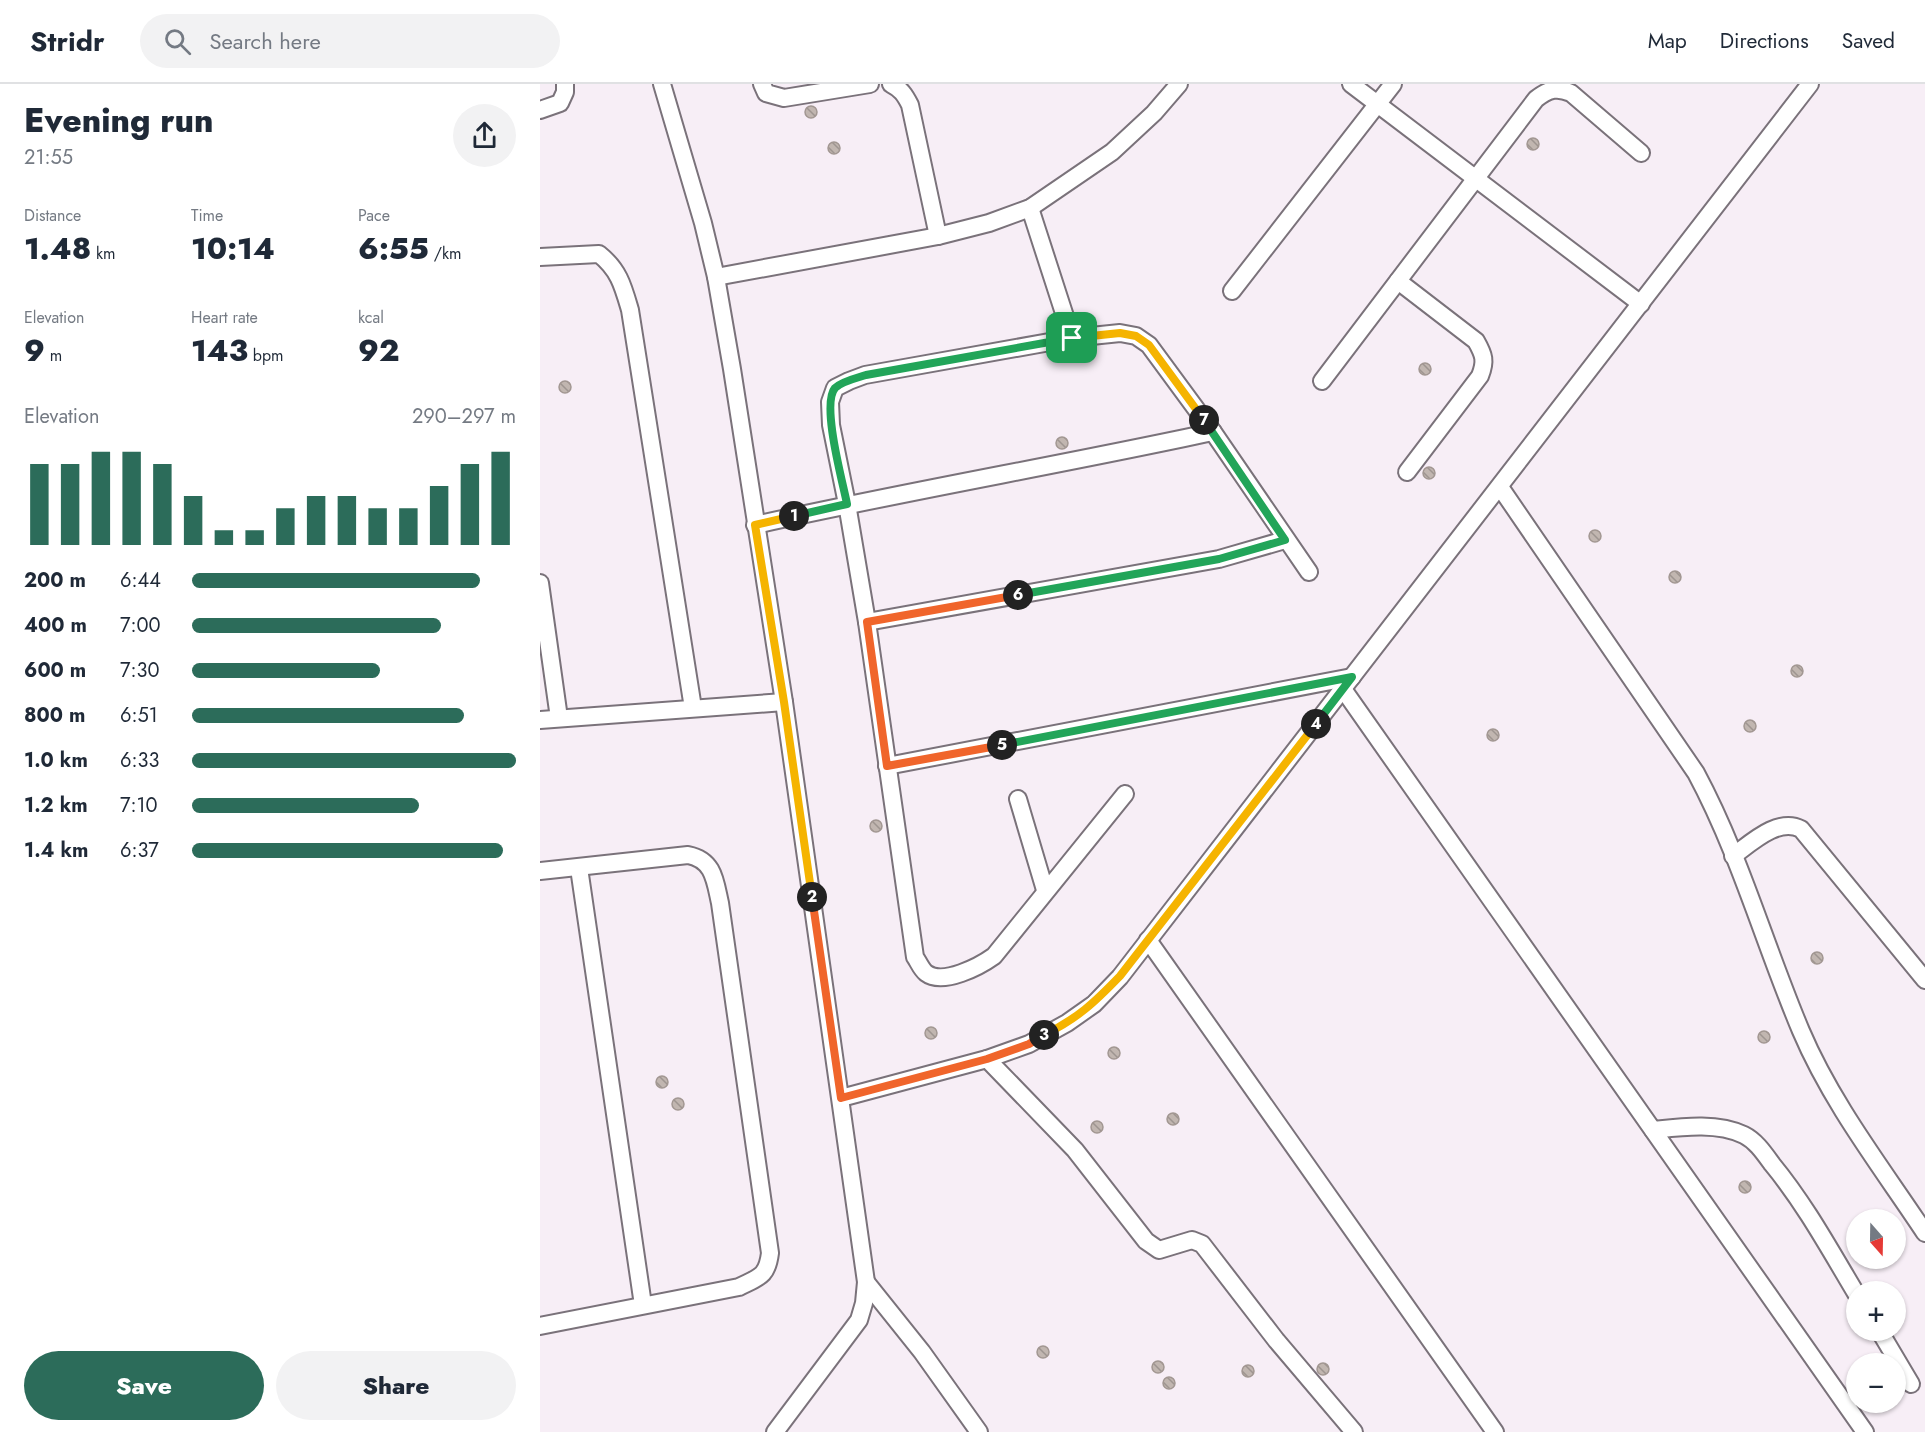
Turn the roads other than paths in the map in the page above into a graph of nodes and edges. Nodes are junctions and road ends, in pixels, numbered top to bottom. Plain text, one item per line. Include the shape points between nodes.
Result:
1 (565, 84) edge
2 (662, 84) edge
3 (762, 84) edge
4 (870, 84) edge
5 (1179, 84) edge
6 (1351, 84) edge
7 (1393, 84) edge
8 (1810, 84) edge
9 (896, 85) edge
10 (1378, 105) junction
11 (540, 110) edge
12 (1641, 153) dead end
13 (1475, 180) junction
14 (1030, 208) junction
15 (938, 236) junction
16 (540, 257) edge
17 (716, 277) junction
18 (1398, 281) junction
19 (1232, 291) dead end
20 (1641, 304) junction
21 (1072, 338) junction
22 (1322, 381) dead end
23 (1213, 432) junction
24 (1407, 472) dead end
25 (1500, 487) junction
26 (847, 504) junction
27 (755, 525) junction
28 (1285, 540) junction
29 (1309, 572) dead end
30 (540, 583) edge
31 (867, 622) junction
32 (1348, 683) junction
33 (784, 702) junction
34 (693, 708) junction
35 (559, 718) junction
36 (540, 720) edge
37 (887, 766) junction
38 (1125, 794) dead end
39 (1018, 799) dead end
40 (1733, 855) junction
41 (579, 868) junction
42 (540, 871) edge
43 (1046, 890) junction
44 (1149, 940) junction
45 (1925, 980) edge
46 (987, 1059) junction
47 (841, 1098) junction
48 (1653, 1130) junction
49 (1924, 1228) edge
50 (1848, 1281) edge
51 (866, 1282) junction
52 (643, 1305) junction
53 (540, 1326) edge
54 (1886, 1341) edge
55 (1911, 1384) dead end
56 (774, 1432) edge
57 (979, 1432) edge
58 (1354, 1432) edge
59 (1495, 1432) edge
60 (1865, 1432) edge

1 - 11 street via 560,103
2 - 17 street
3 - 4 street via 766,93 784,98
5 - 14 street via 1112,152
6 - 10 street
7 - 10 street
8 - 20 street
9 - 15 street via 910,105
10 - 13 street
10 - 19 street
12 - 13 street via 1571,93 1560,88 1547,90
13 - 18 street
13 - 20 street
14 - 15 street
14 - 21 street
15 - 17 street
16 - 34 street via 599,254 611,264 621,282 630,310
17 - 27 street
18 - 22 street
18 - 24 street via 1476,341 1485,363 1480,376
20 - 25 street
21 - 23 street via 1120,333 1142,340
21 - 26 street via 866,375 835,388 830,402 831,424
23 - 26 street
23 - 28 street
25 - 32 street
25 - 40 street via 1696,774
26 - 27 street
26 - 31 street
27 - 33 street
28 - 29 street
28 - 31 street via 1219,559
30 - 35 street
31 - 37 street
32 - 37 street
32 - 44 street
32 - 48 street
33 - 34 street
33 - 47 street
34 - 35 street
35 - 36 street
37 - 43 street via 915,957 926,973 939,977 957,974 994,956
38 - 43 street
39 - 43 street
40 - 45 street via 1776,827 1793,825 1800,829
40 - 49 street via 1802,1032 1838,1103
41 - 42 street
41 - 52 street
41 - 52 street via 688,855 700,857 714,877 720,903 771,1253 769,1268 740,1287
44 - 46 street via 1094,1004 1029,1044
44 - 59 street
46 - 47 street
46 - 58 street via 1075,1150 1146,1241 1159,1250 1192,1240 1202,1244
47 - 51 street
48 - 50 street via 1691,1125 1743,1134 1754,1141 1793,1190
48 - 60 street
51 - 56 street via 859,1320
51 - 57 street
52 - 53 street
54 - 55 street

